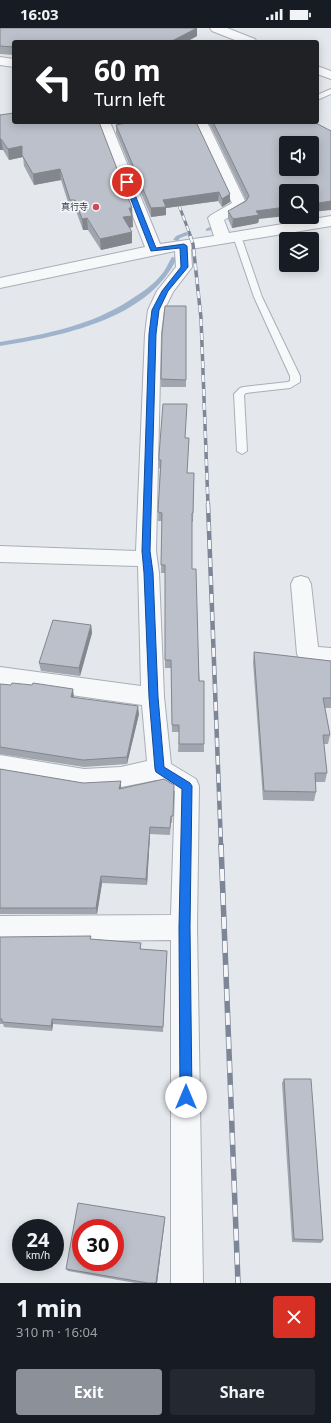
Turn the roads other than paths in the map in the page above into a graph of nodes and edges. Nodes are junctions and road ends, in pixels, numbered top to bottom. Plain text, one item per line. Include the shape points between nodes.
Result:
1 (216, 28) edge
2 (246, 40) edge
3 (0, 61) edge
4 (12, 63) edge
5 (319, 71) edge
6 (331, 75) edge
7 (331, 91) edge
8 (319, 97) edge
9 (104, 124) edge
10 (202, 126) dead end
11 (331, 221) edge
12 (230, 237) junction
13 (184, 246) junction
14 (154, 250) junction
15 (0, 282) edge
16 (242, 451) dead end
17 (0, 554) edge
18 (147, 559) junction
19 (302, 584) dead end
20 (331, 657) edge
21 (0, 676) edge
22 (153, 697) junction
23 (0, 765) edge
24 (160, 769) junction
25 (184, 927) junction
26 (0, 929) edge
27 (187, 1283) edge

1 - 2 street
3 - 4 street
5 - 6 street
7 - 8 lane
9 - 14 street
10 - 12 street via 240,205 216,218
11 - 12 street
12 - 13 street
12 - 16 lane via 295,376 295,382 290,385 243,390 239,394
13 - 14 street
13 - 18 street via 184,267 165,291 156,310 153,334
14 - 15 street
17 - 18 street
18 - 22 street
19 - 20 street via 308,654
21 - 22 street
22 - 24 street
23 - 24 street via 84,778 121,777
24 - 25 street via 187,786
25 - 26 street
25 - 27 street

